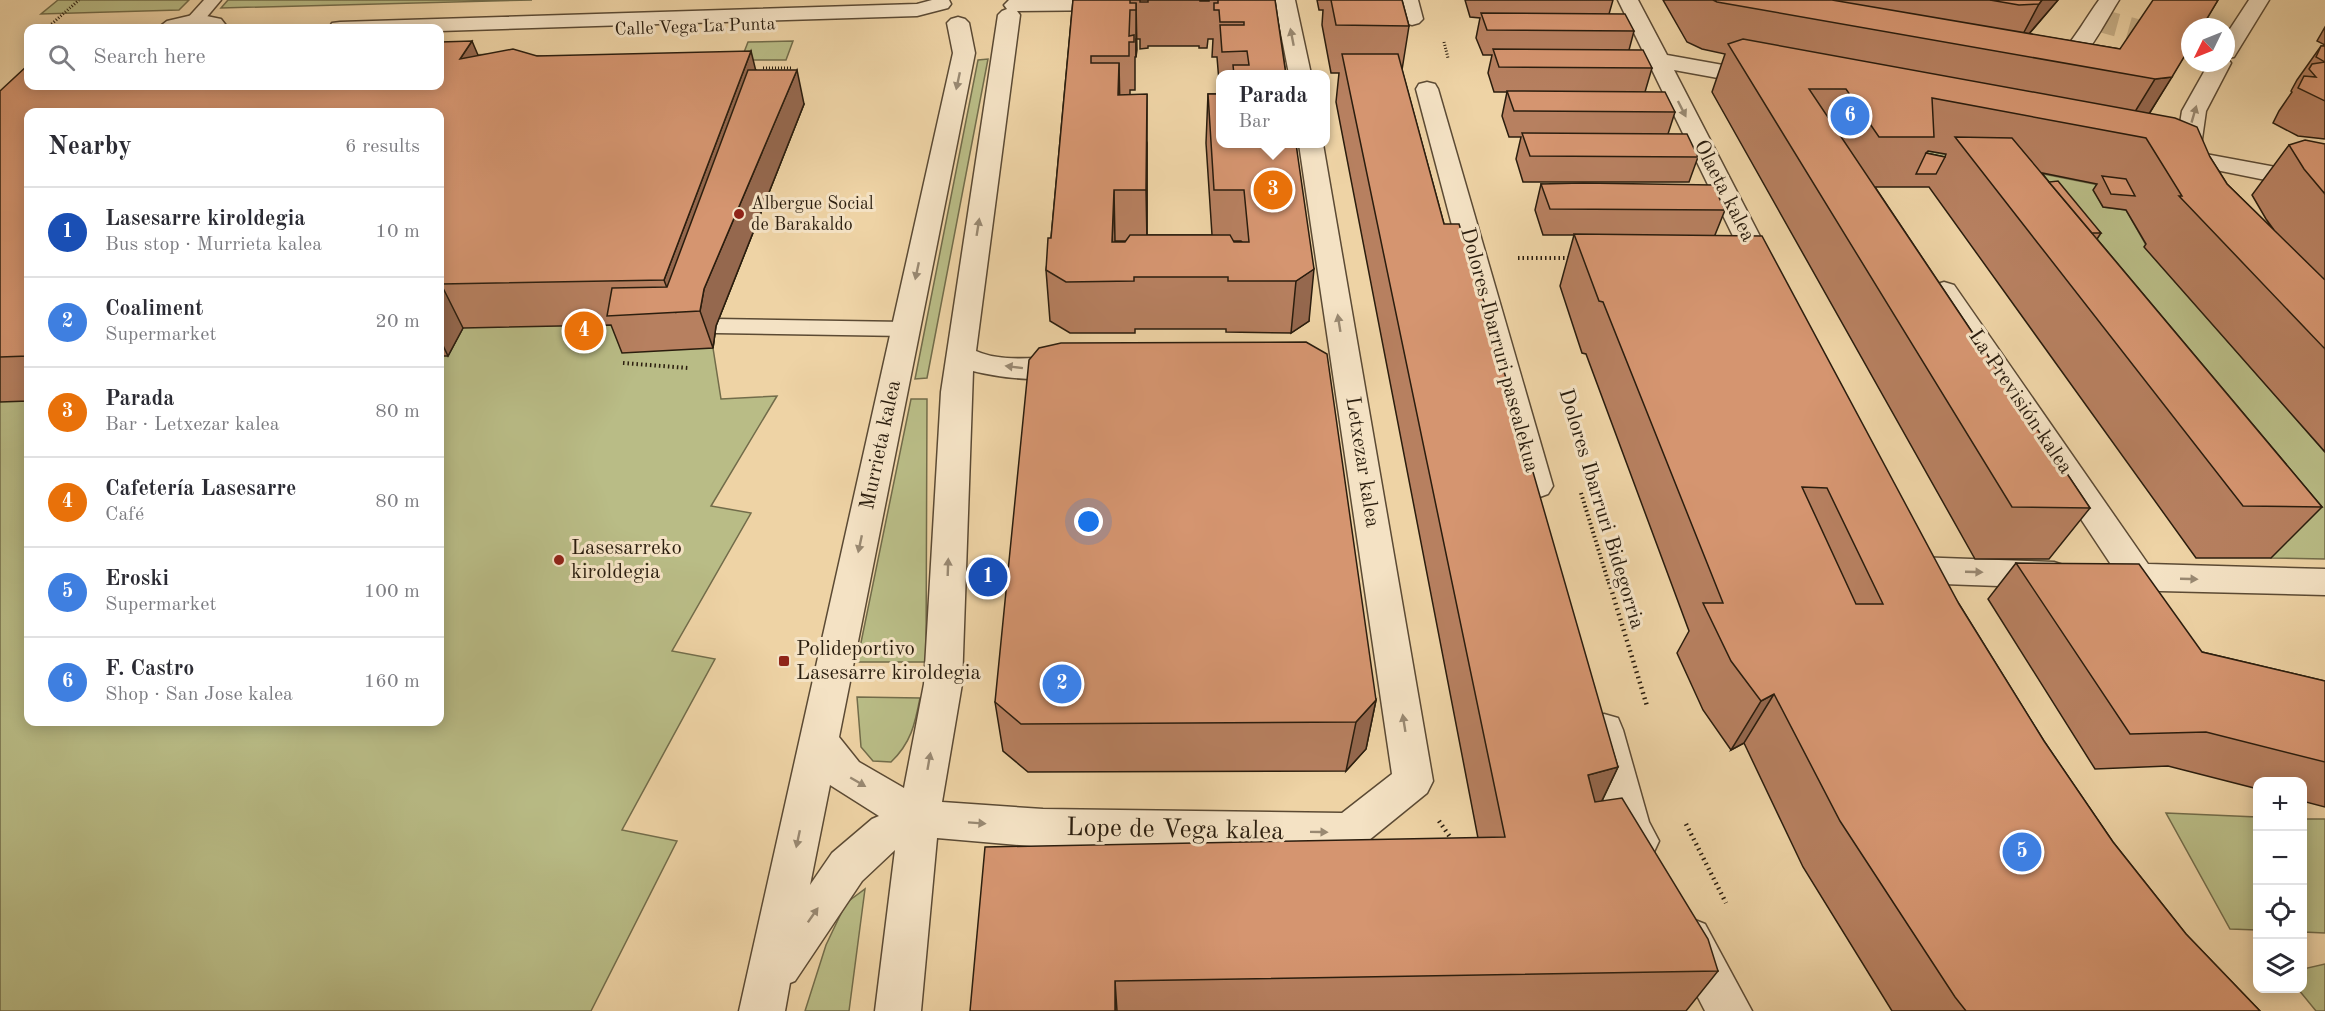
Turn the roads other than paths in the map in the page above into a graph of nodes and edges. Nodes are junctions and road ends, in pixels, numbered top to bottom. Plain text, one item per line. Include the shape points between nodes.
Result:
1 (213, 0) edge
2 (1628, 0) edge
3 (2109, 0) edge
4 (2259, 0) edge
5 (1285, 1) edge
6 (1137, 3) edge
7 (1207, 3) edge
8 (972, 11) edge
9 (194, 21) junction
10 (183, 24) edge
11 (215, 24) edge
12 (444, 25) edge
13 (444, 34) edge
14 (2235, 38) edge
15 (1657, 60) junction
16 (1299, 70) edge
17 (2215, 72) edge
18 (2033, 73) edge
19 (1787, 84) edge
20 (1428, 89) dead end
21 (1311, 148) edge
22 (2144, 150) edge
23 (2187, 158) junction
24 (2325, 184) edge
25 (2208, 189) edge
26 (1928, 266) edge
27 (1779, 300) edge
28 (716, 326) dead end
29 (905, 329) junction
30 (961, 356) junction
31 (1103, 368) edge
32 (1546, 518) edge
33 (2138, 577) junction
34 (2325, 582) edge
35 (1934, 599) edge
36 (1596, 700) edge
37 (819, 741) junction
38 (1413, 781) joint
39 (919, 818) junction
40 (765, 996) edge
41 (898, 1011) edge
42 (1729, 1011) edge

1 - 9 lane
2 - 15 street, Olaeta kalea
3 - 18 street via 2057,73
4 - 14 street
5 - 7 street
16 -> 5 street
6 - 8 street
8 - 12 street, Calle Vega La Punta
8 - 13 street, Calle Vega La Punta via 928,19
8 -> 29 street, Murrieta kalea
30 -> 8 street
9 - 10 street
9 - 11 street
15 - 19 street
15 -> 27 street, Olaeta kalea
23 -> 17 street via 2194,111
20 - 32 street, Dolores Ibarruri pasealekua
38 -> 21 street, Letxezar kalea via 1334,368
22 - 23 street
23 - 24 street
23 - 25 street
26 - 33 street, La Previsión kalea
28 - 29 lane
29 -> 37 street, Murrieta kalea
31 -> 30 street via 1021,368 969,361
39 -> 30 street via 943,684 956,392
33 -> 34 street
35 -> 33 street via 1909,557
36 - 42 street via 1630,825
37 -> 39 street via 845,774
37 -> 40 street
39 -> 38 street, Lope de Vega kalea via 1042,828 1349,832
40 -> 39 street via 847,867 886,832
39 - 41 street

